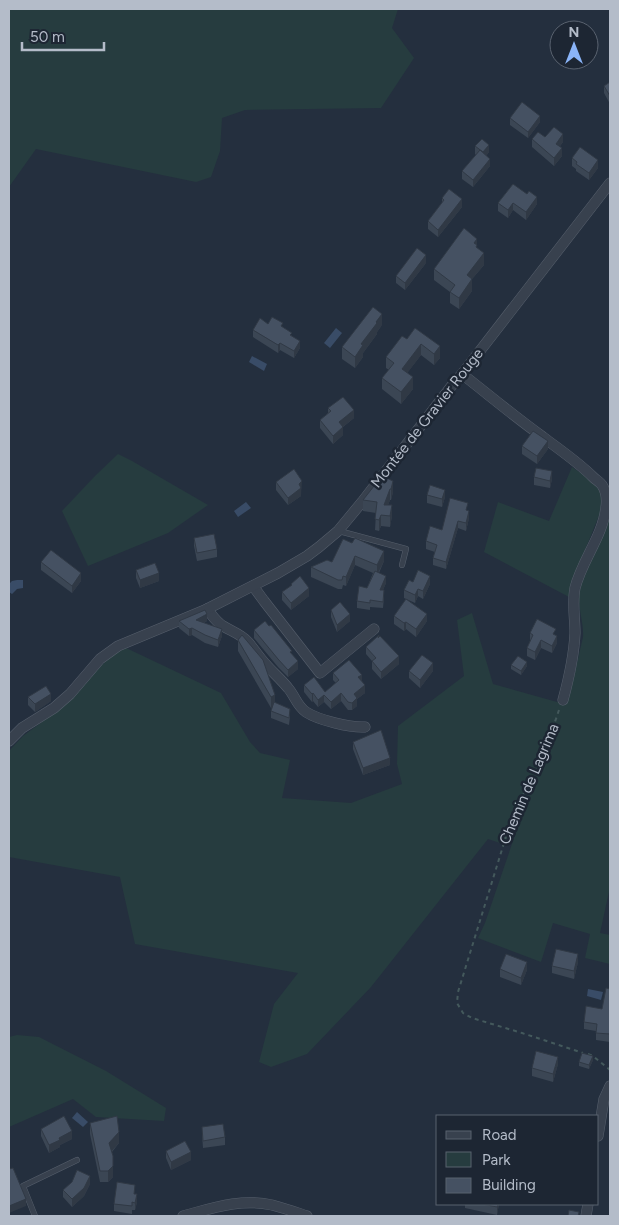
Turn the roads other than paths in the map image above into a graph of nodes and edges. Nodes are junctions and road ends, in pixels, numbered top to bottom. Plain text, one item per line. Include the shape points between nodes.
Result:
1 (610, 183) edge
2 (462, 374) junction
3 (338, 530) junction
4 (402, 565) dead end
5 (253, 586) junction
6 (207, 609) junction
7 (374, 629) dead end
8 (563, 700) road end
9 (365, 727) dead end
10 (9, 741) edge
11 (610, 1086) edge
12 (599, 1130) edge
13 (77, 1160) dead end
14 (35, 1216) edge
15 (183, 1216) edge
16 (306, 1216) edge

1 - 2 street, Montée de Gravier Rouge
2 - 3 street, Montée de Gravier Rouge
2 - 8 street via 586,470 602,486 606,498 602,523 578,574 574,591 574,648
3 - 4 lane via 406,549
3 - 5 street, Montée de Gravier Rouge via 307,556
5 - 6 street, Montée de Gravier Rouge
5 - 7 street via 320,672
6 - 9 street via 221,625 247,641 306,712 331,722
6 - 10 street, Montée de Gravier Rouge via 114,649 100,659 70,694
11 - 12 street via 604,1099
13 - 14 lane via 23,1186
15 - 16 street via 222,1205 255,1203

